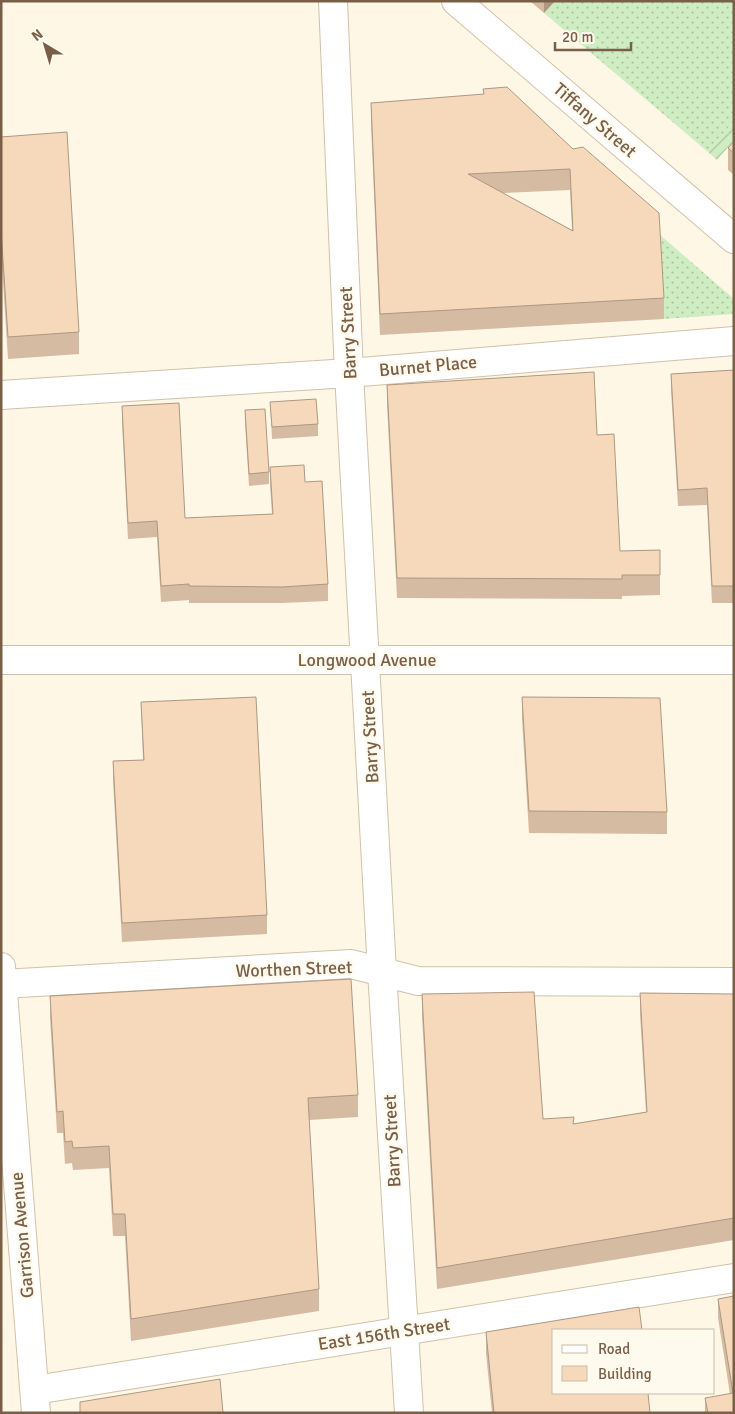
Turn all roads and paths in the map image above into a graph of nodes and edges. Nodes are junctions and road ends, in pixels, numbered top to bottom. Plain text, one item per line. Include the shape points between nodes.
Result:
1 (333, 1) edge
2 (456, 1) edge
3 (734, 239) edge
4 (734, 341) edge
5 (349, 373) junction
6 (1, 395) edge
7 (1, 660) edge
8 (366, 660) junction
9 (734, 660) edge
10 (382, 971) junction
11 (2, 975) edge
12 (734, 982) edge
13 (734, 1278) edge
14 (404, 1331) junction
15 (35, 1401) edge
16 (409, 1413) edge

1 - 5 street, Barry Street
2 - 3 street, Tiffany Street
4 - 5 street, Burnet Place
5 - 6 street, Burnet Place
5 - 8 street, Barry Street
7 - 8 street, Longwood Avenue
8 - 9 street, Longwood Avenue
8 - 10 street, Barry Street
10 - 11 street, Worthen Street via 351,964
10 - 12 street, Worthen Street via 418,981
10 - 14 street, Barry Street
11 - 15 street, Garrison Avenue
13 - 14 street, East 156th Street
14 - 15 street, East 156th Street
14 - 16 street, Barry Street

